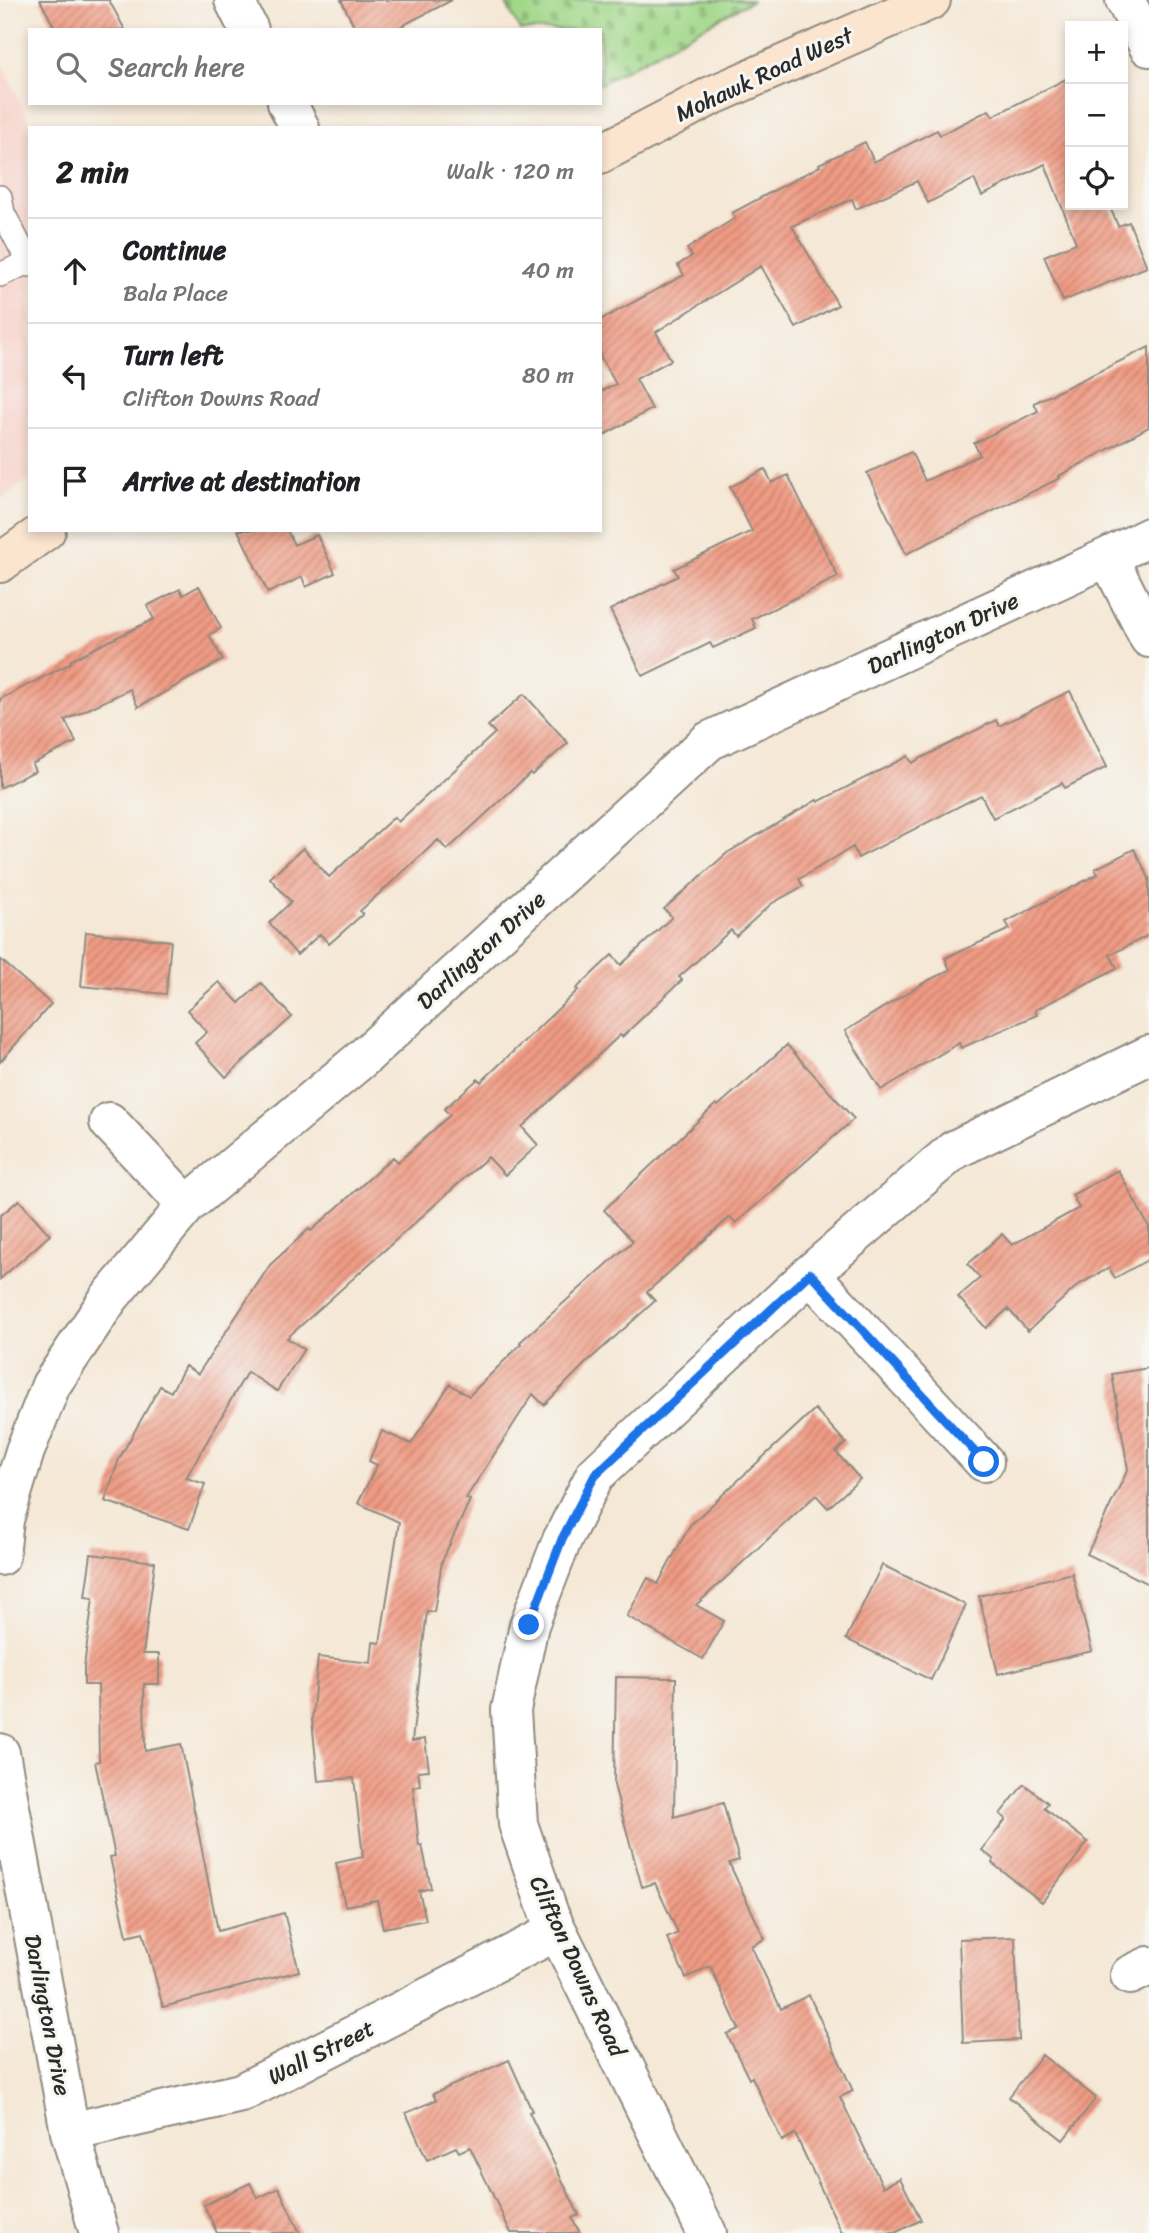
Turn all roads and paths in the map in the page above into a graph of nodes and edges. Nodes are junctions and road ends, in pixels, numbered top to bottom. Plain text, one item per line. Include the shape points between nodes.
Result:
1 (234, 0) edge
2 (931, 0) edge
3 (1125, 0) edge
4 (248, 28) edge
5 (1149, 47) edge
6 (288, 105) edge
7 (299, 126) edge
8 (602, 153) edge
9 (0, 197) edge
10 (28, 262) edge
11 (28, 264) edge
12 (0, 275) edge
13 (43, 532) edge
14 (1149, 537) edge
15 (1108, 557) junction
16 (0, 563) edge
17 (1149, 638) edge
18 (1149, 1055) edge
19 (109, 1122) dead end
20 (187, 1205) junction
21 (810, 1273) junction
22 (13, 1447) edge
23 (984, 1462) dead end
24 (0, 1556) edge
25 (0, 1753) edge
26 (557, 1931) junction
27 (70, 2132) junction
28 (99, 2233) edge
29 (707, 2233) edge

1 - 4 street
2 - 8 main road, Mohawk Road West via 711,96
3 - 5 street
6 - 7 street
9 - 10 lane via 3,213
11 - 12 lane
13 - 16 main road
14 - 15 street, Darlington Drive
15 - 17 street
15 - 20 street, Darlington Drive via 709,741 365,1057
18 - 21 street, Clifton Downs Road via 954,1150
19 - 20 street
20 - 22 street, Darlington Drive via 109,1298
21 - 23 street
21 - 26 street, Clifton Downs Road via 595,1475 562,1539 529,1625 511,1710 518,1824
22 - 24 street, Darlington Drive
25 - 27 street, Darlington Drive
26 - 27 street, Wall Street via 241,2093
26 - 29 street, Clifton Downs Road
27 - 28 street, Darlington Drive

